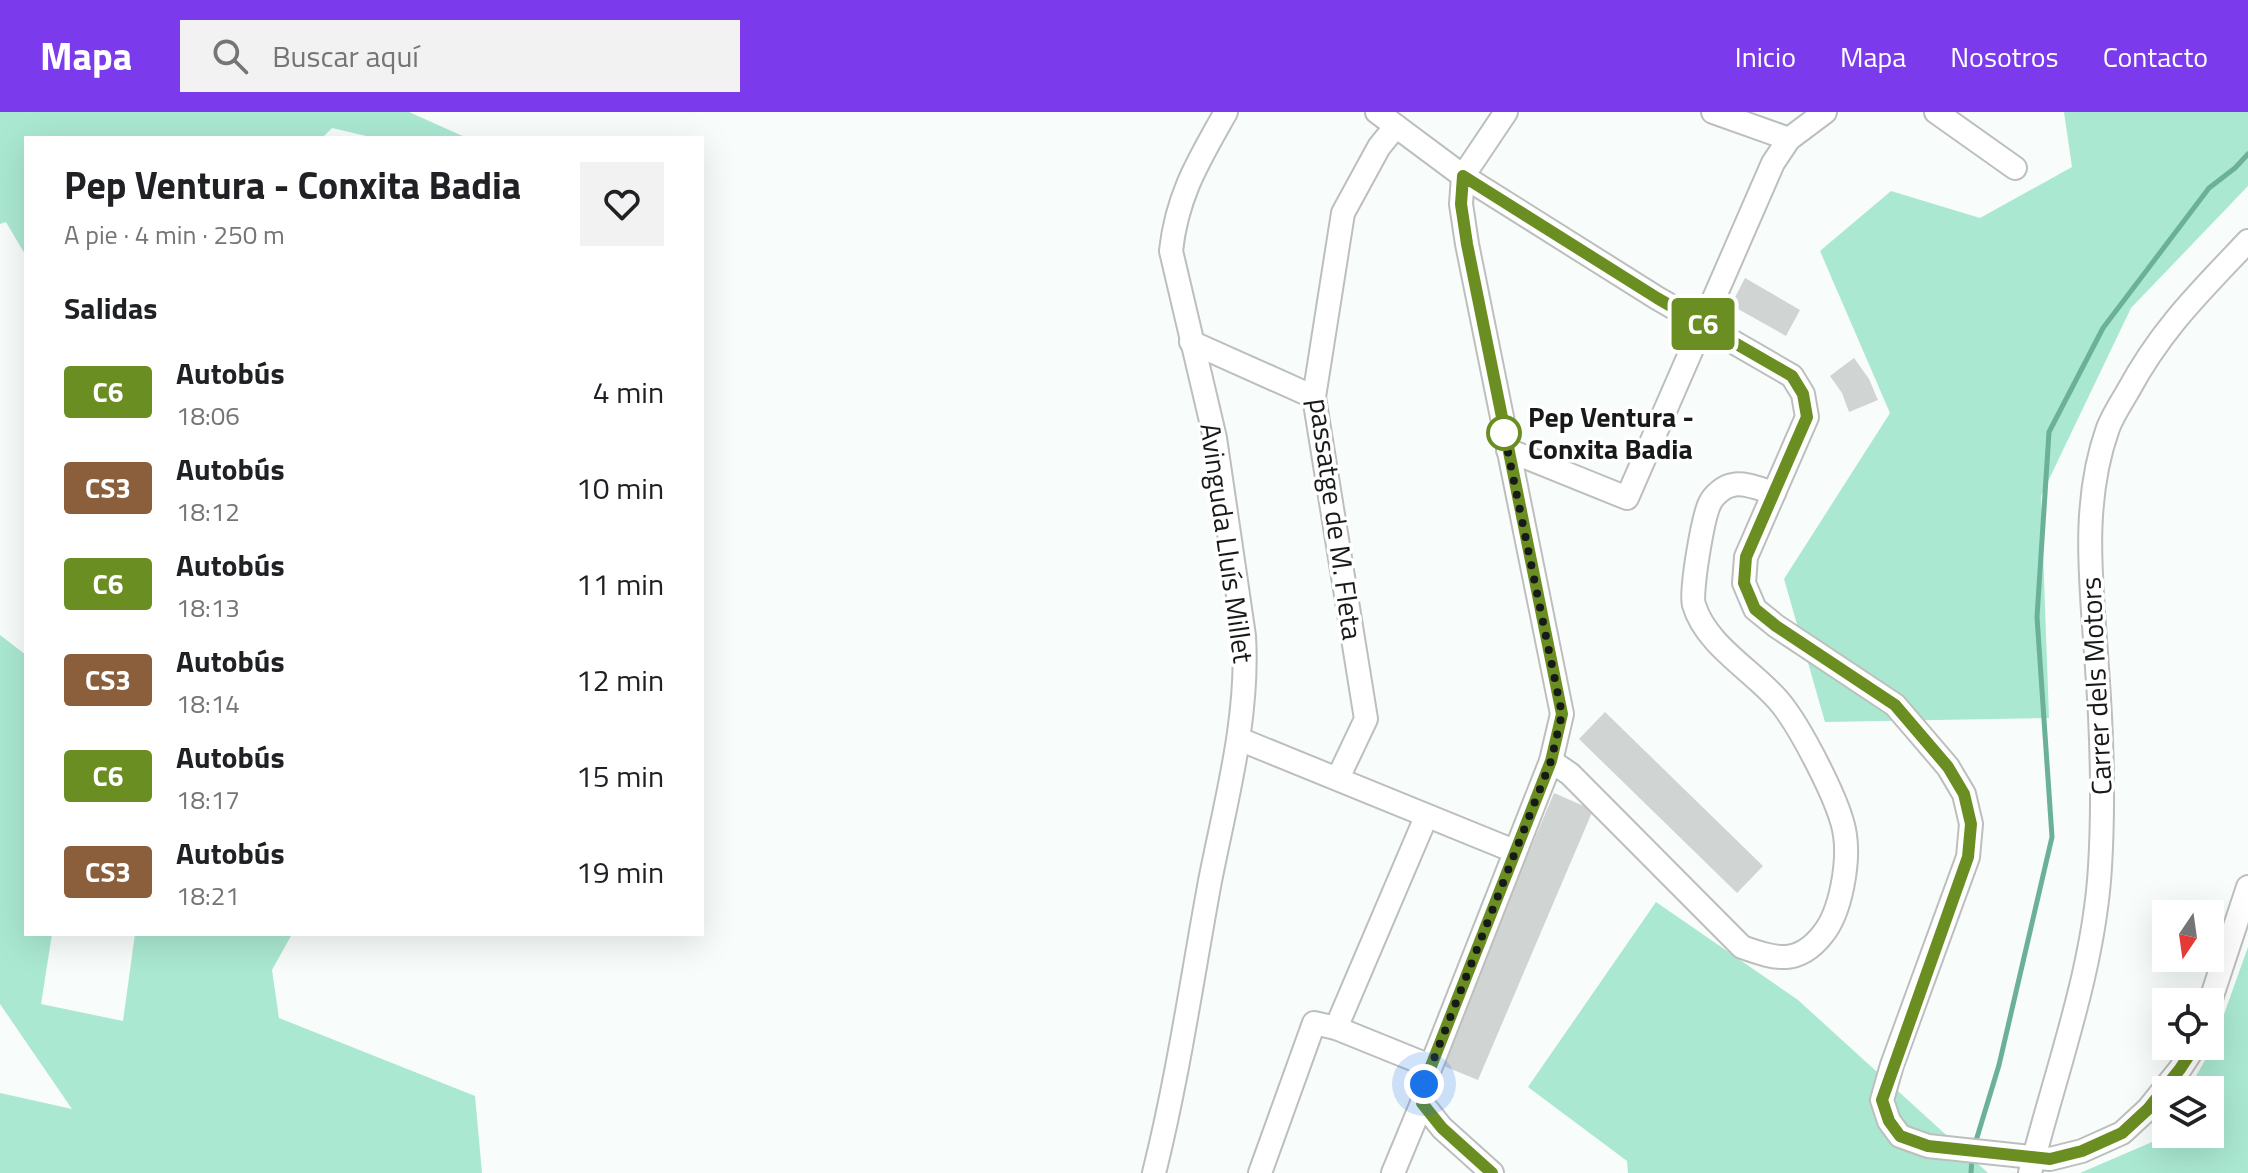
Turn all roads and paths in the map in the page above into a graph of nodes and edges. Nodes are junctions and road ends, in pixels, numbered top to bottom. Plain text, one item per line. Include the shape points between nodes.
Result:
1 (1226, 112) edge
2 (1377, 112) edge
3 (1506, 112) edge
4 (1713, 112) edge
5 (1825, 112) edge
6 (1936, 112) edge
7 (1396, 126) junction
8 (1789, 139) junction
9 (2015, 168) dead end
10 (1463, 176) junction
11 (2248, 241) edge
12 (1704, 325) junction
13 (1191, 342) junction
14 (1314, 397) junction
15 (1508, 450) junction
16 (1774, 493) junction
17 (1239, 739) junction
18 (1551, 761) junction
19 (1338, 778) junction
20 (1426, 817) junction
21 (1514, 851) junction
22 (2248, 887) edge
23 (2215, 988) edge
24 (1336, 1028) junction
25 (2186, 1060) edge
26 (1430, 1066) junction
27 (1422, 1103) junction
28 (2032, 1165) edge
29 (1154, 1173) edge
30 (1260, 1173) edge
31 (1393, 1173) edge
32 (1492, 1173) edge

1 - 13 street, Avinguda Lluís Millet via 1174,219 1171,251
2 - 7 street
3 - 10 street
4 - 8 street
5 - 8 street
6 - 9 street
7 - 10 street
7 - 14 street, passatge de M. Fleta via 1343,213
8 - 12 street via 1773,163
10 - 12 street
10 - 15 street via 1467,244
11 - 28 street, Carrer dels Motors via 2164,331 2109,425 2098,458 2089,552 2104,797 2100,871 2082,978
12 - 15 street via 1627,498
12 - 16 street via 1792,376 1803,394 1807,417
13 - 14 street
13 - 17 street, Avinguda Lluís Millet via 1215,438 1244,636
14 - 19 street, passatge de M. Fleta via 1366,719
15 - 18 street via 1562,714
16 - 18 street via 1734,484 1710,503 1693,604 1709,632 1779,700 1807,742 1828,788 1845,833 1846,862 1839,900 1825,933 1803,954 1774,958 1742,947
16 - 28 street via 1746,557 1744,583 1755,609 1895,705 1948,767 1964,794 1971,824 1968,857 1882,1100 1889,1121 1900,1136 1928,1146
17 - 19 street
17 - 29 street, Avinguda Lluís Millet
18 - 21 street
19 - 20 street
20 - 21 street
20 - 24 street
21 - 26 street
22 - 23 street
24 - 26 street
24 - 30 street via 1314,1023
25 - 28 street via 2122,1133
26 - 27 street
27 - 31 street
27 - 32 street

